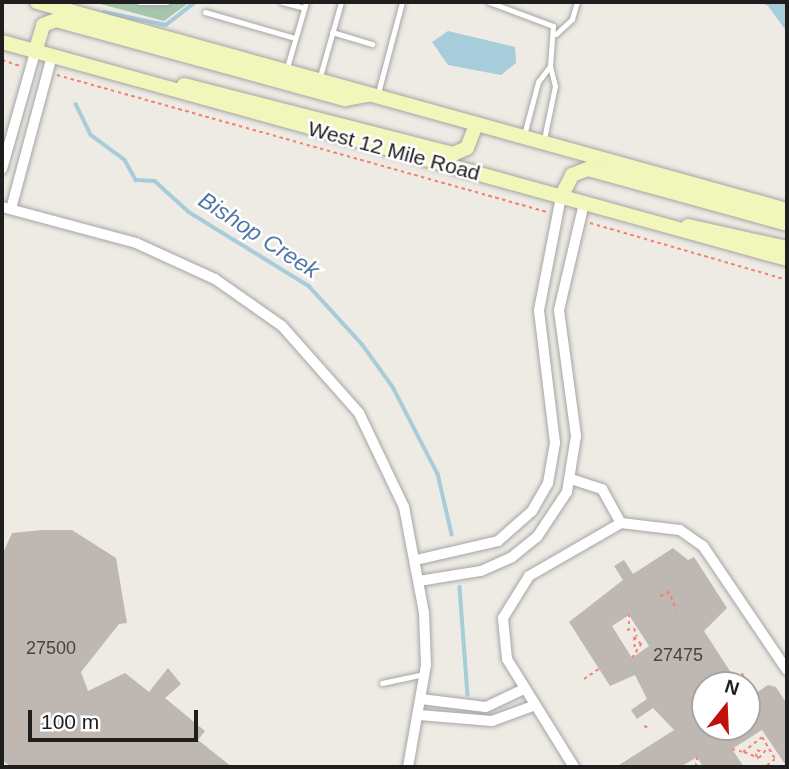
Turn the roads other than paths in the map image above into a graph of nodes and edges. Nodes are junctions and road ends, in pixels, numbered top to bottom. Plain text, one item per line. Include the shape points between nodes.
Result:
1 (37, 2) edge
2 (139, 2) edge
3 (167, 2) edge
4 (282, 2) edge
5 (341, 2) edge
6 (407, 2) edge
7 (489, 2) edge
8 (577, 2) edge
9 (401, 4) edge
10 (305, 5) edge
11 (205, 12) dead end
12 (332, 32) junction
13 (556, 34) junction
14 (295, 38) junction
15 (2, 42) edge
16 (372, 44) dead end
17 (35, 52) junction
18 (52, 56) junction
19 (550, 66) junction
20 (286, 71) junction
21 (130, 78) junction
22 (319, 80) junction
23 (374, 96) junction
24 (476, 124) junction
25 (523, 137) junction
26 (543, 142) junction
27 (2, 169) edge
28 (561, 197) junction
29 (584, 203) junction
30 (6, 208) edge
31 (787, 210) edge
32 (787, 224) edge
33 (666, 225) junction
34 (787, 247) edge
35 (787, 260) edge
36 (571, 479) junction
37 (621, 523) junction
38 (416, 560) junction
39 (419, 581) junction
40 (787, 670) edge
41 (425, 674) junction
42 (382, 683) dead end
43 (524, 689) junction
44 (421, 699) junction
45 (533, 706) junction
46 (419, 715) junction
47 (408, 767) edge
48 (574, 767) edge

1 - 20 main road
2 - 3 lane
4 - 10 lane
5 - 12 lane
6 - 9 lane
7 - 13 lane via 544,18
8 - 13 lane via 572,19
9 - 23 lane
10 - 14 lane
11 - 14 lane
12 - 16 lane
12 - 22 lane
13 - 19 lane
14 - 20 lane
15 - 17 main road, West 12 Mile Road
17 - 18 main road, West 12 Mile Road
17 - 23 main road via 43,25 56,20 345,99
17 - 27 street
18 - 21 main road, West 12 Mile Road
18 - 30 street
19 - 25 lane via 538,82
19 - 26 lane via 555,86
20 - 22 main road
21 - 24 main road via 223,90 453,154 467,148
21 - 28 main road, West 12 Mile Road
22 - 23 main road
23 - 24 main road
24 - 25 main road
25 - 26 main road
26 - 31 main road
28 - 29 main road, West 12 Mile Road
28 - 32 main road via 572,175 588,169
28 - 38 street via 539,310 555,443 548,483 532,511 498,541
29 - 33 main road, West 12 Mile Road
29 - 36 street via 559,320 575,425
30 - 38 street via 183,261 282,326 338,385 373,436 404,507
33 - 34 main road via 710,226
33 - 35 main road, West 12 Mile Road
36 - 37 street via 602,489
36 - 39 street via 549,523 512,557 481,571
37 - 40 street via 680,530 703,546
37 - 43 street via 529,576 509,601 502,638
38 - 39 street
39 - 41 street
41 - 42 lane
41 - 44 street
43 - 44 street via 486,707
43 - 45 street
44 - 46 street
45 - 46 street via 492,721
45 - 48 street
46 - 47 street

